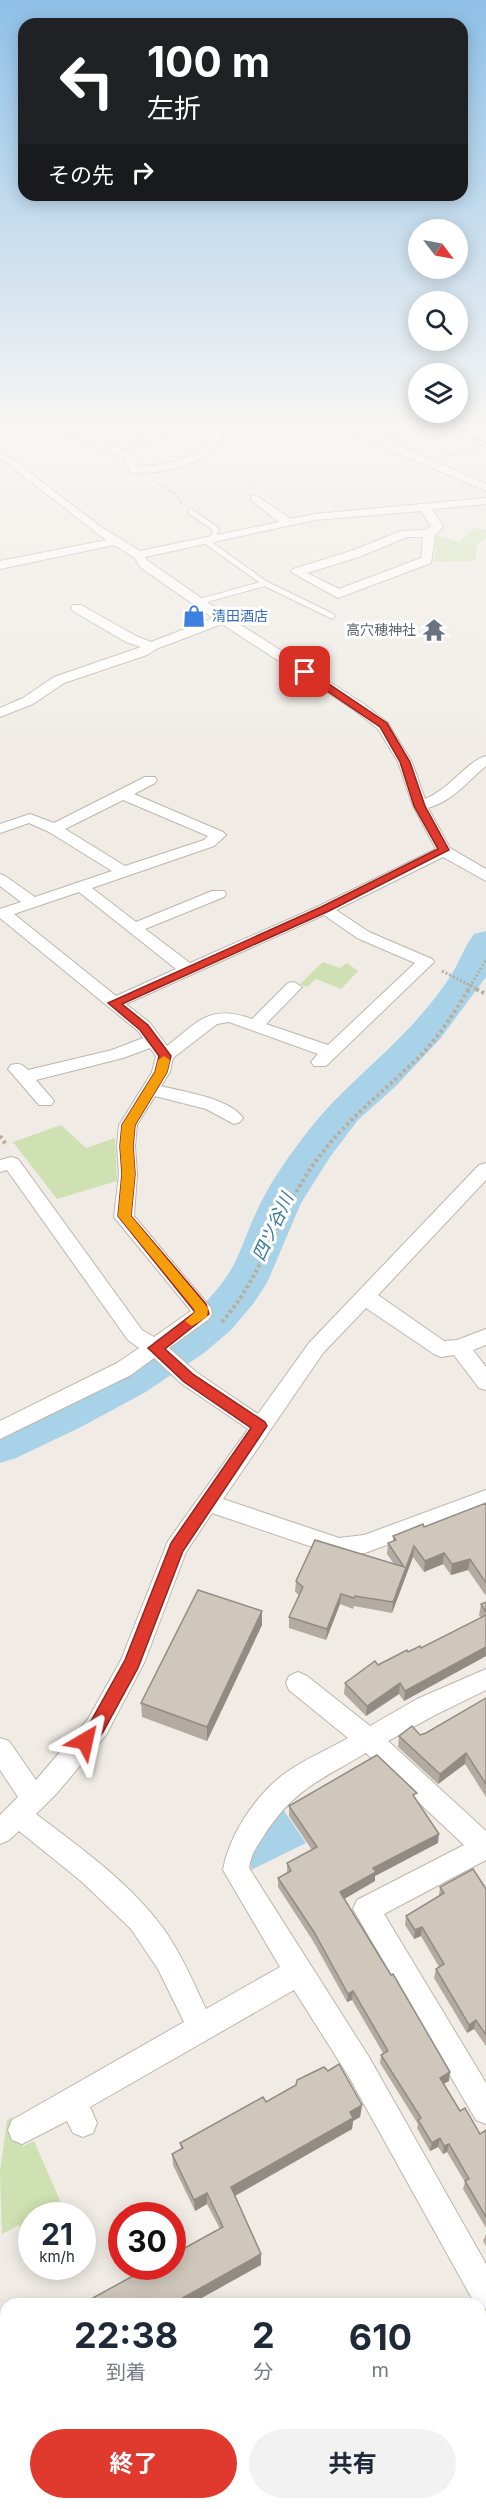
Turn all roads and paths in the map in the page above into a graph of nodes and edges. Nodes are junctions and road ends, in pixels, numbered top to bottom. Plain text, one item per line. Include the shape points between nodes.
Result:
1 (114, 539) edge
2 (211, 539) edge
3 (220, 539) edge
4 (388, 539) edge
5 (429, 539) edge
6 (117, 541) junction
7 (209, 542) junction
8 (138, 555) junction
9 (0, 565) edge
10 (263, 584) junction
11 (198, 602) junction
12 (76, 608) dead end
13 (332, 616) dead end
14 (223, 619) junction
15 (151, 646) junction
16 (0, 713) edge
17 (486, 760) edge
18 (150, 780) dead end
19 (121, 794) junction
20 (420, 806) junction
21 (0, 829) edge
22 (54, 829) junction
23 (444, 850) junction
24 (124, 872) junction
25 (486, 876) edge
26 (0, 879) edge
27 (80, 886) junction
28 (218, 894) dead end
29 (33, 903) junction
30 (325, 909) junction
31 (134, 928) junction
32 (486, 960) edge
33 (188, 970) junction
34 (458, 979) dead end
35 (469, 985) junction
36 (294, 987) dead end
37 (486, 994) edge
38 (114, 1003) junction
39 (255, 1025) junction
40 (155, 1040) junction
41 (165, 1056) junction
42 (150, 1089) junction
43 (45, 1101) dead end
44 (234, 1118) dead end
45 (0, 1166) edge
46 (486, 1169) edge
47 (479, 1189) edge
48 (364, 1296) junction
49 (214, 1328) dead end
50 (486, 1337) edge
51 (459, 1347) junction
52 (162, 1353) junction
53 (486, 1382) edge
54 (260, 1426) junction
55 (0, 1431) edge
56 (486, 1499) edge
57 (208, 1503) junction
58 (486, 1679) edge
59 (298, 1683) dead end
60 (368, 1739) junction
61 (0, 1749) edge
62 (17, 1815) edge
63 (486, 1847) edge
64 (298, 1972) junction
65 (201, 2028) junction
66 (486, 2110) edge
67 (22, 2130) dead end
68 (486, 2294) edge

1 - 6 street
2 - 7 lane
3 - 7 street
4 - 5 street via 297,572 338,594 427,560
6 - 8 street
6 - 9 street
7 - 8 street
7 - 10 lane
8 - 11 street via 144,564
10 - 11 lane
10 - 13 lane
11 - 14 street
12 - 15 street
14 - 15 street
14 - 20 street via 383,726 405,762
15 - 16 street via 58,680 28,701
17 - 20 street via 473,767 454,789
18 - 19 street
19 - 22 street via 88,815
19 - 24 street via 218,835 209,843
20 - 23 street
21 - 22 street via 30,818
22 - 24 street
23 - 25 street
23 - 30 street
24 - 27 street
26 - 29 street
27 - 29 street
27 - 31 street
28 - 31 street
29 - 38 street via 3,913
30 - 33 street
30 - 39 street via 363,935 426,962 325,1057
31 - 33 street
32 - 35 path
33 - 38 street
34 - 35 path
35 - 37 path
35 - 49 path via 452,1018 426,1049 342,1130 318,1159 290,1202 234,1310
36 - 39 street
38 - 40 street
39 - 41 street via 230,1017 212,1019
40 - 41 street
40 - 43 street via 117,1054 21,1073
41 - 42 street
42 - 44 street via 212,1105
42 - 52 street via 128,1125 124,1216 202,1314
45 - 52 street via 11,1163 135,1335
46 - 47 street
47 - 48 street
48 - 51 street via 441,1349
48 - 54 street via 316,1348
50 - 51 street
51 - 53 street
52 - 54 street via 189,1378
52 - 55 street
54 - 57 street
56 - 57 street via 365,1544 339,1547
57 - 62 street via 176,1548 132,1663 97,1727
58 - 60 street
59 - 60 street
60 - 63 street
60 - 64 street via 293,1782 270,1804 239,1851 236,1870
61 - 62 street
62 - 65 street via 130,1910 155,1939
63 - 66 street via 366,1910
64 - 65 street
64 - 68 street via 358,2067
65 - 67 street via 77,2112

